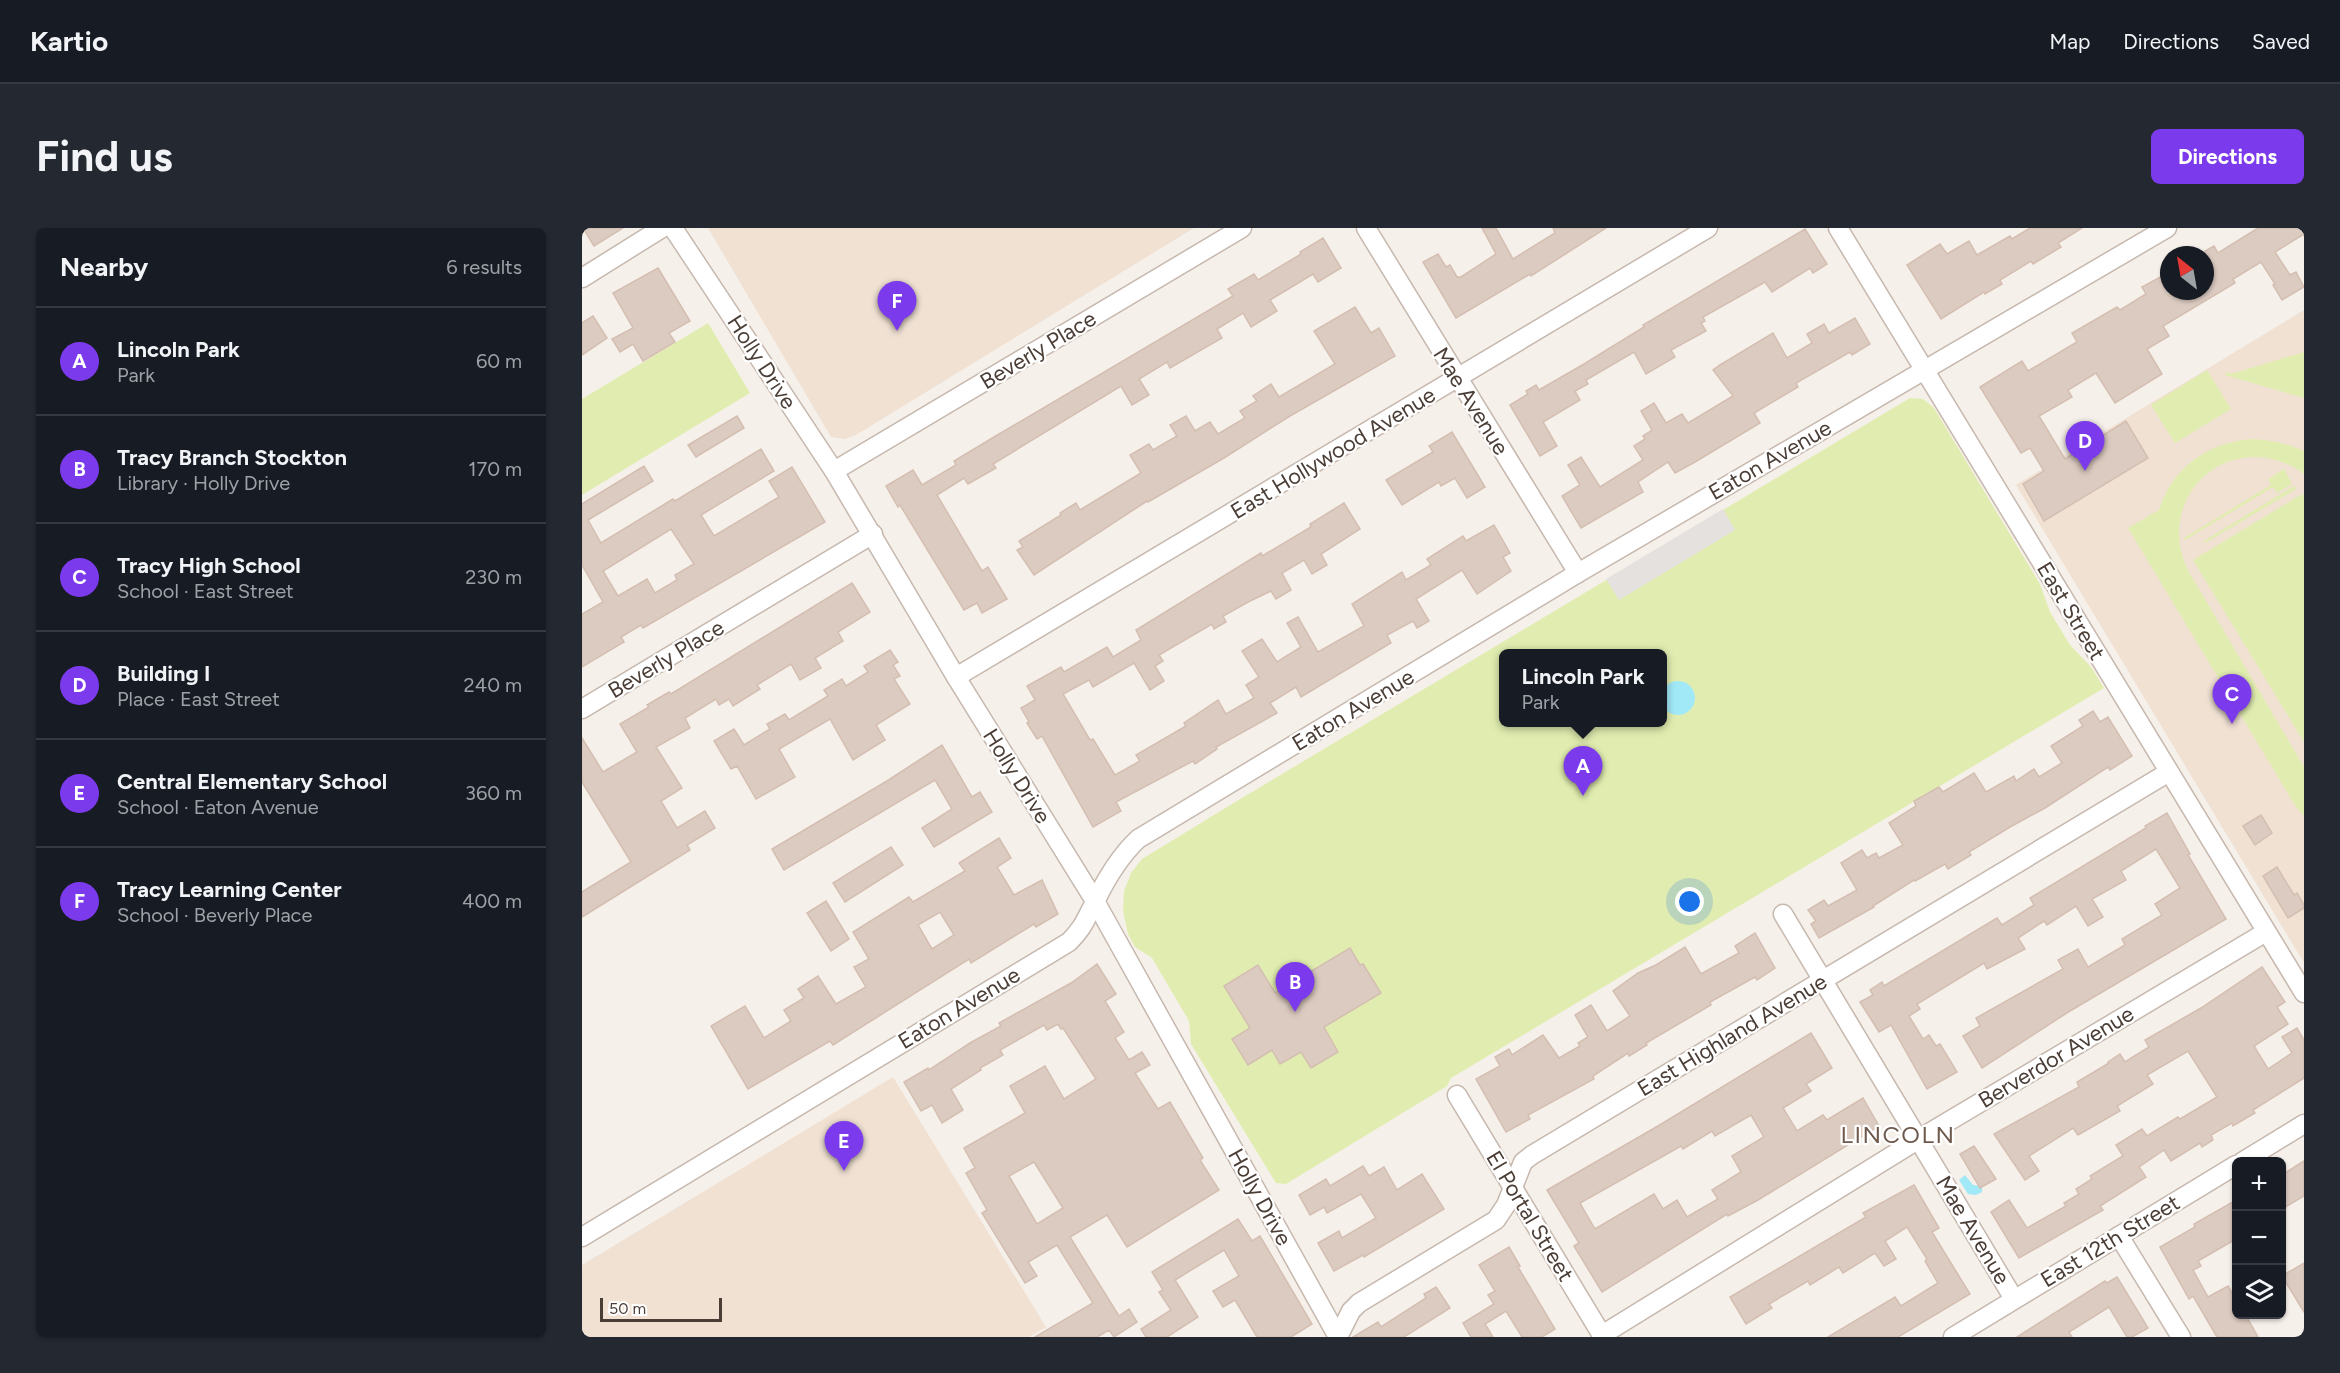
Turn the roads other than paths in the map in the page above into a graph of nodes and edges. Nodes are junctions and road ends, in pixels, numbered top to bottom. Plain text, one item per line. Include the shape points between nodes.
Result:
1 (663, 228) edge
2 (673, 228) edge
3 (1242, 228) edge
4 (1366, 228) edge
5 (1708, 228) edge
6 (1838, 228) edge
7 (2167, 228) edge
8 (582, 278) edge
9 (1925, 371) junction
10 (1457, 379) junction
11 (834, 471) junction
12 (873, 534) junction
13 (1578, 573) junction
14 (956, 677) junction
15 (582, 709) edge
16 (2169, 772) junction
17 (1095, 902) junction
18 (1783, 914) dead end
19 (2266, 932) junction
20 (1823, 980) junction
21 (2304, 993) edge
22 (1457, 1095) dead end
23 (2304, 1124) edge
24 (1919, 1139) junction
25 (2249, 1157) edge
26 (2232, 1167) edge
27 (1512, 1187) junction
28 (582, 1236) edge
29 (2120, 1236) junction
30 (2014, 1299) junction
31 (1602, 1336) edge
32 (1338, 1337) edge
33 (1953, 1337) edge
34 (2181, 1337) edge

1 - 8 street
2 - 11 street, Holly Drive
3 - 11 street, Beverly Place
4 - 10 street, Mae Avenue
5 - 10 street, East Hollywood Avenue
6 - 9 street, East Street
7 - 9 street, Eaton Avenue
9 - 13 street, Eaton Avenue
9 - 16 street, East Street
10 - 13 street, Mae Avenue
10 - 14 street, East Hollywood Avenue
11 - 12 street, Holly Drive
12 - 14 street, Holly Drive
12 - 15 street, Beverly Place
13 - 17 street, Eaton Avenue via 1138,839 1123,853
14 - 17 street, Holly Drive
16 - 19 street, East Street
16 - 20 street, East Highland Avenue
17 - 28 street, Eaton Avenue via 1082,929 1069,942
17 - 32 street, Holly Drive
18 - 20 street, Mae Avenue
19 - 21 street, East Street
19 - 24 street, Berverdor Avenue
20 - 24 street, Mae Avenue
20 - 27 street, East Highland Avenue via 1532,1155 1523,1162
22 - 27 street, El Portal Street
23 - 25 street
24 - 30 street, Mae Avenue
24 - 31 street, Berverdor Avenue
26 - 29 street, East 12th Street
27 - 31 street, El Portal Street
27 - 32 street, East Highland Avenue via 1496,1220 1359,1303
29 - 30 street, East 12th Street
29 - 34 street
30 - 33 street, East 12th Street

